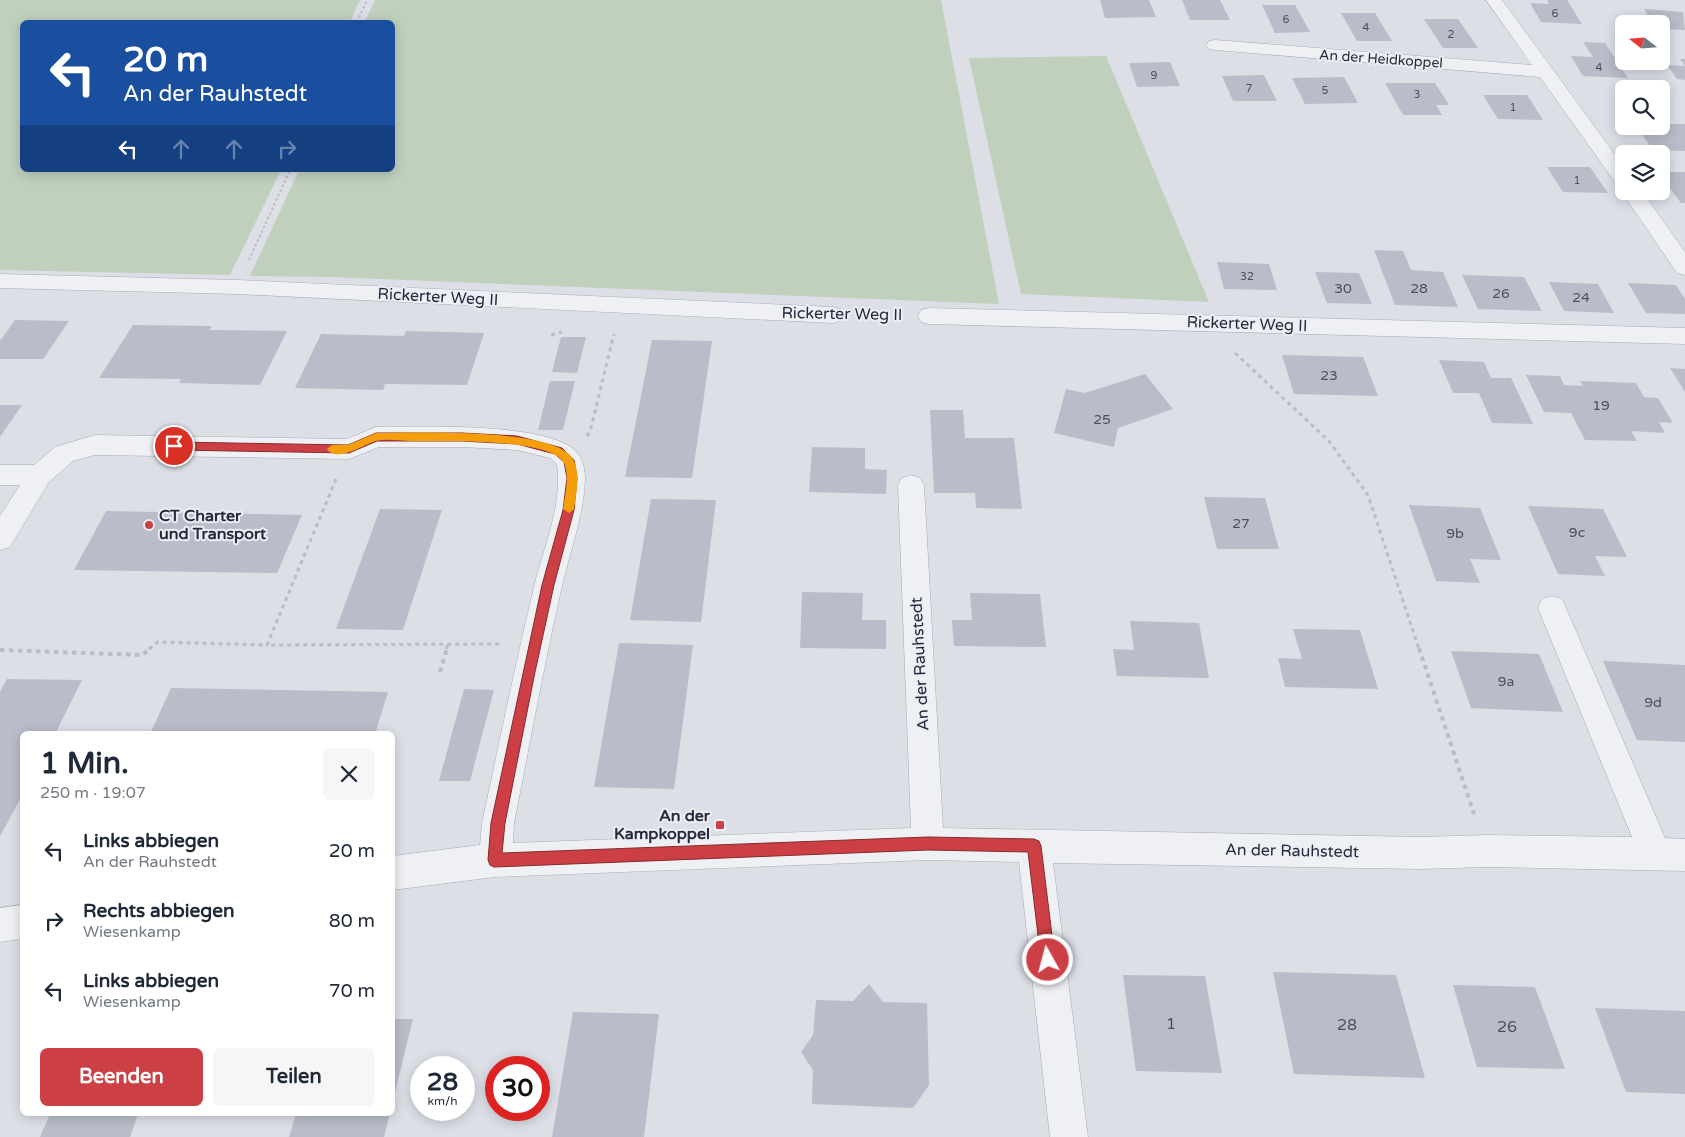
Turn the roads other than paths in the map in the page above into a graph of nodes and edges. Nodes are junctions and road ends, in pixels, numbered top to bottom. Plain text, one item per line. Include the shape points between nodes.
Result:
1 (1494, 0) edge
2 (1215, 45) dead end
3 (1547, 72) junction
4 (1615, 168) edge
5 (1637, 200) edge
6 (1685, 268) edge
7 (0, 281) edge
8 (833, 315) road end
9 (929, 316) road end
10 (1685, 336) edge
11 (0, 475) edge
12 (40, 475) junction
13 (911, 485) dead end
14 (0, 539) edge
15 (1552, 608) dead end
16 (928, 844) junction
17 (1034, 846) junction
18 (1670, 855) edge
19 (494, 860) junction
20 (395, 873) edge
21 (20, 922) edge
22 (0, 925) edge
23 (1070, 1137) edge

1 - 3 street
2 - 3 street, An der Heidkoppel
3 - 4 street
5 - 6 street
7 - 8 street, Rickerter Weg II via 237,287
9 - 10 street, Rickerter Weg II
11 - 12 street
12 - 14 street
12 - 19 street via 64,454 95,445 349,449 376,437 517,440 558,451 568,460 572,478 568,510 548,585 498,823
13 - 16 street, An der Rauhstedt
15 - 18 street, An der Rauhstedt
16 - 17 street, An der Rauhstedt
16 - 19 street, An der Rauhstedt
17 - 18 street, An der Rauhstedt
17 - 23 street
19 - 20 street, An der Rauhstedt
21 - 22 street

